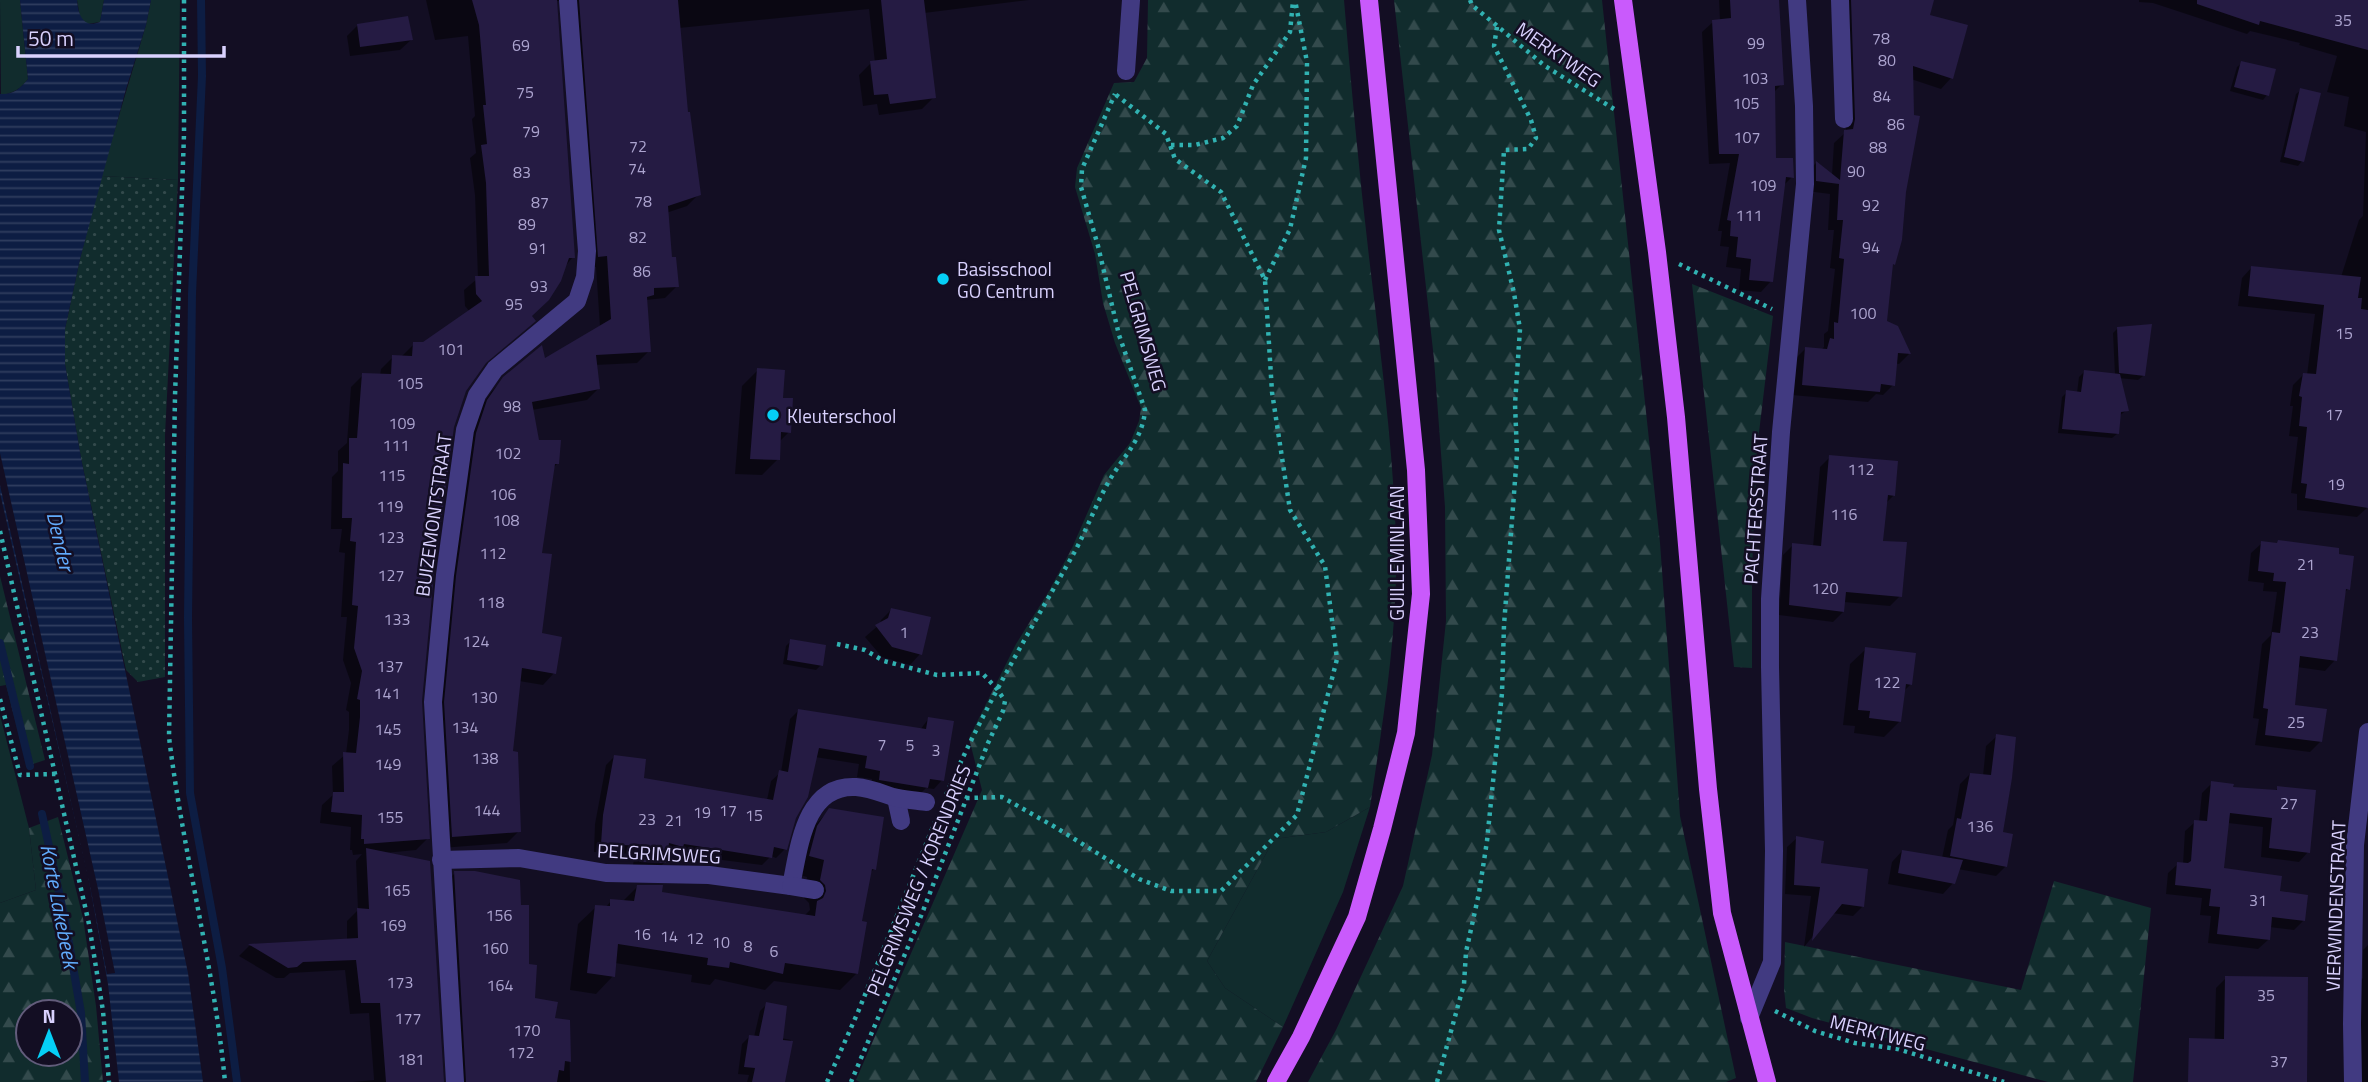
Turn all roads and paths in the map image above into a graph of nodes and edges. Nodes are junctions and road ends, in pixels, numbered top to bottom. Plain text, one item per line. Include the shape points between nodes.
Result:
1 (184, 0) edge
2 (568, 0) edge
3 (1131, 0) edge
4 (1294, 0) edge
5 (1369, 0) edge
6 (1470, 0) edge
7 (1623, 0) edge
8 (1797, 0) edge
9 (1840, 0) edge
10 (1497, 27) junction
11 (1126, 71) joint
12 (1115, 94) junction
13 (1843, 119) dead end
14 (1639, 124) junction
15 (1170, 145) junction
16 (1657, 253) junction
17 (1265, 280) junction
18 (1763, 304) dead end
19 (0, 531) edge
20 (837, 643) dead end
21 (997, 689) junction
22 (0, 699) edge
23 (2368, 732) edge
24 (56, 774) junction
25 (896, 798) junction
26 (967, 798) junction
27 (944, 799) dead end
28 (933, 806) joint
29 (901, 821) dead end
30 (441, 860) junction
31 (791, 886) junction
32 (814, 890) dead end
33 (1749, 1018) junction
34 (109, 1082) edge
35 (225, 1082) edge
36 (455, 1082) edge
37 (827, 1082) edge
38 (851, 1082) edge
39 (1276, 1082) edge
40 (1437, 1082) edge
41 (1767, 1082) edge
42 (2004, 1082) edge
43 (2353, 1082) edge

1 - 35 path via 170,737
2 - 30 street, BUIZEMONTSTRAAT via 587,251 584,277 577,301 495,369 477,395 465,430 433,702
3 - 11 street
4 - 15 path via 1290,32 1253,85 1237,126 1223,138
4 - 17 path via 1307,62 1306,158 1290,229
5 - 39 main road, GUILLEMINLAAN via 1416,470 1421,594 1406,733 1357,917
6 - 10 path, MERKTWEG
7 - 14 main road
8 - 33 street, PACHTERSSTRAAT via 1805,184 1770,598 1772,962
9 - 13 street
10 - 14 path, MERKTWEG via 1545,66
10 - 40 path via 1494,46 1536,138 1528,149 1504,150 1499,230 1520,329 1502,693 1487,841 1464,984
11 - 12 path, PELGRIMSWEG
12 - 15 path via 1166,134
12 - 21 path, PELGRIMSWEG via 1082,169 1081,187 1119,335 1145,410 1144,424
14 - 16 main road
15 - 17 path via 1175,159 1221,192
16 - 18 path
16 - 33 main road via 1722,913
17 - 26 path via 1272,392 1290,510 1325,566 1337,659 1297,815 1221,891 1171,891 1139,878 1002,797
19 - 24 path
20 - 21 path via 866,650 884,662 937,675 982,673
21 - 26 path, PELGRIMSWEG / KORENDRIES via 1005,701 1003,710
21 - 27 path, PELGRIMSWEG
22 - 24 path via 20,775
23 - 43 street, VIERWINDENSTRAAT via 2355,845
24 - 34 path via 89,924
25 - 28 street
25 - 29 street
25 - 31 street via 855,787 823,797 806,819
26 - 38 path, PELGRIMSWEG / KORENDRIES
28 - 37 path via 859,1012
30 - 31 street, PELGRIMSWEG via 519,858 606,873 709,875
30 - 36 street, BUIZEMONTSTRAAT
31 - 32 street, PELGRIMSWEG
33 - 41 main road
33 - 42 path, MERKTWEG via 1774,1010 1815,1031 1898,1049

